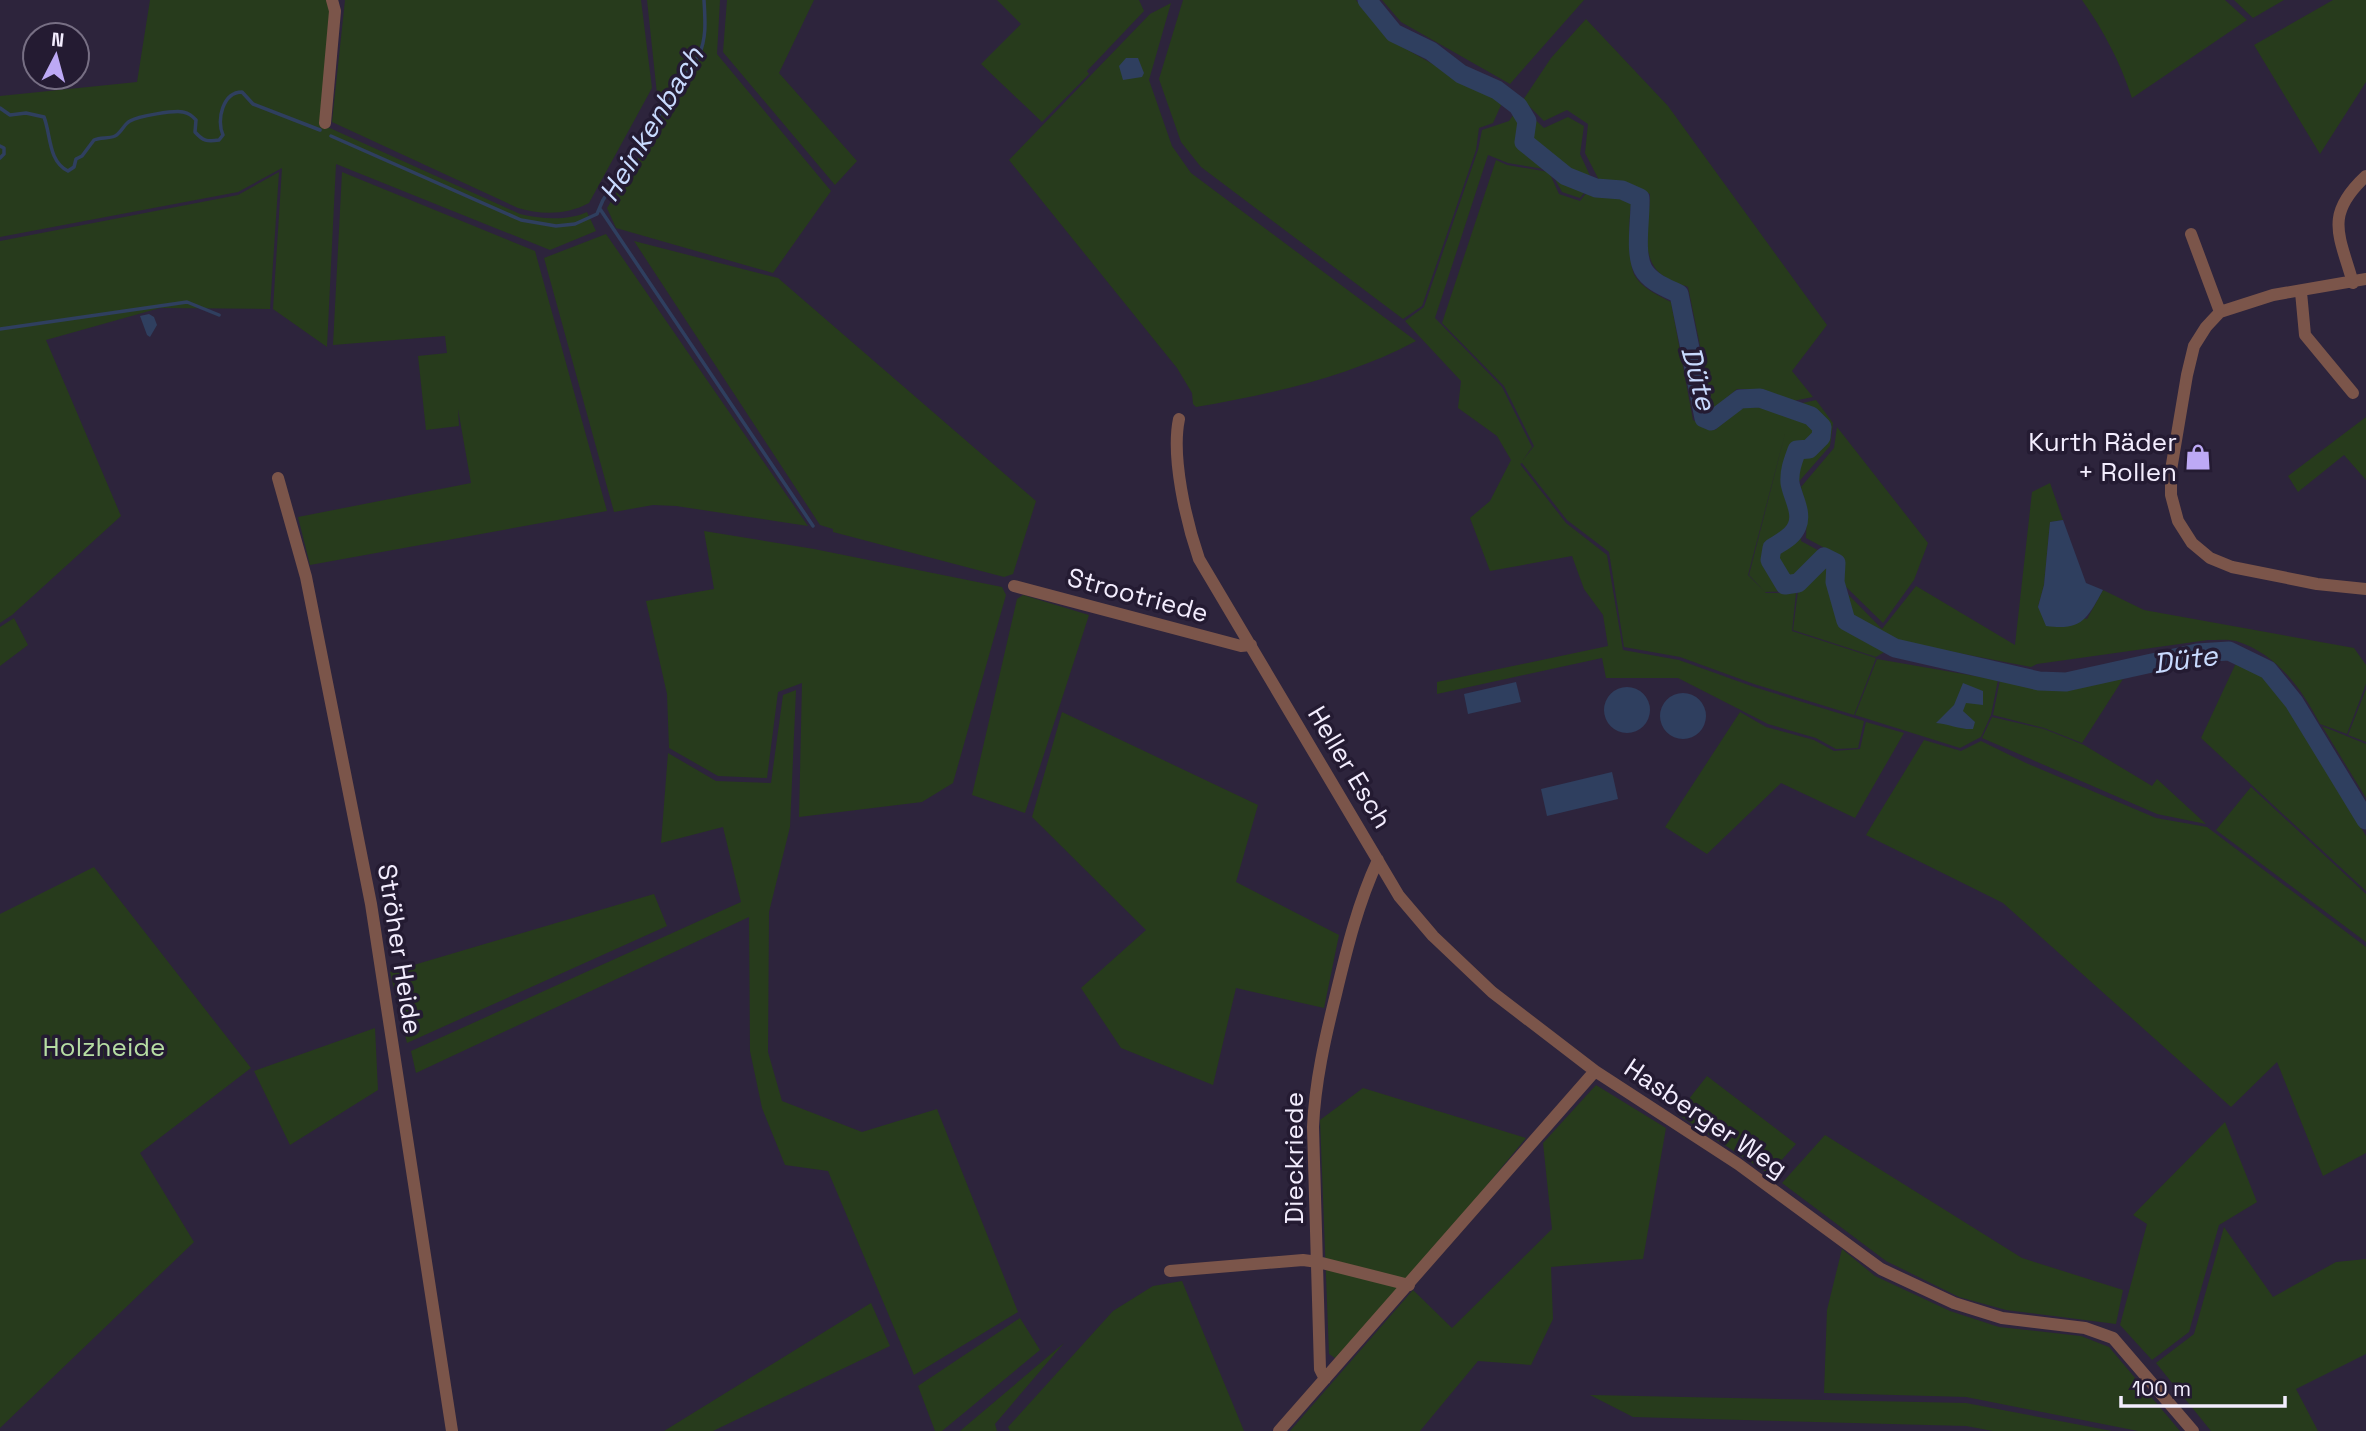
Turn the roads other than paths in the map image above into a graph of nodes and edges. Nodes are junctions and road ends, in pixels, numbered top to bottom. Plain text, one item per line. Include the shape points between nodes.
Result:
1 (332, 0) edge
2 (325, 123) dead end
3 (2366, 176) edge
4 (2191, 234) dead end
5 (2366, 279) edge
6 (2353, 283) junction
7 (2301, 292) junction
8 (2220, 312) junction
9 (2353, 393) dead end
10 (1180, 419) dead end
11 (278, 478) dead end
12 (1014, 586) dead end
13 (2366, 589) edge
14 (1251, 645) junction
15 (1378, 860) junction
16 (1595, 1072) junction
17 (1318, 1262) junction
18 (1170, 1271) dead end
19 (1409, 1285) junction
20 (1325, 1379) junction
21 (452, 1431) edge
22 (1279, 1431) edge
23 (2193, 1431) edge

1 - 2 street via 335,11
3 - 6 street via 2342,202 2338,219
4 - 8 street
5 - 6 street
6 - 7 street
7 - 8 street via 2273,295
7 - 9 street via 2305,335
8 - 13 street via 2194,346 2187,375 2171,470 2178,522 2192,543 2210,558 2232,567
10 - 14 street, Heller Esch via 1176,442 1187,525 1199,559
11 - 21 street, Ströher Heide via 306,577 371,904
12 - 14 street, Strootriede
14 - 15 street, Heller Esch
15 - 16 street, Heller Esch via 1399,896 1433,936 1492,992
15 - 17 street, Dieckriede via 1363,892 1346,951 1314,1092
16 - 19 street, Hasberger Weg
16 - 23 street, Hasberger Weg via 1738,1164 1881,1269 1954,1303 2002,1318 2085,1328 2113,1338
17 - 18 street
17 - 19 street
17 - 20 street, Dieckriede via 1320,1369
19 - 20 street, Hasberger Weg
20 - 22 street, Hasberger Weg

